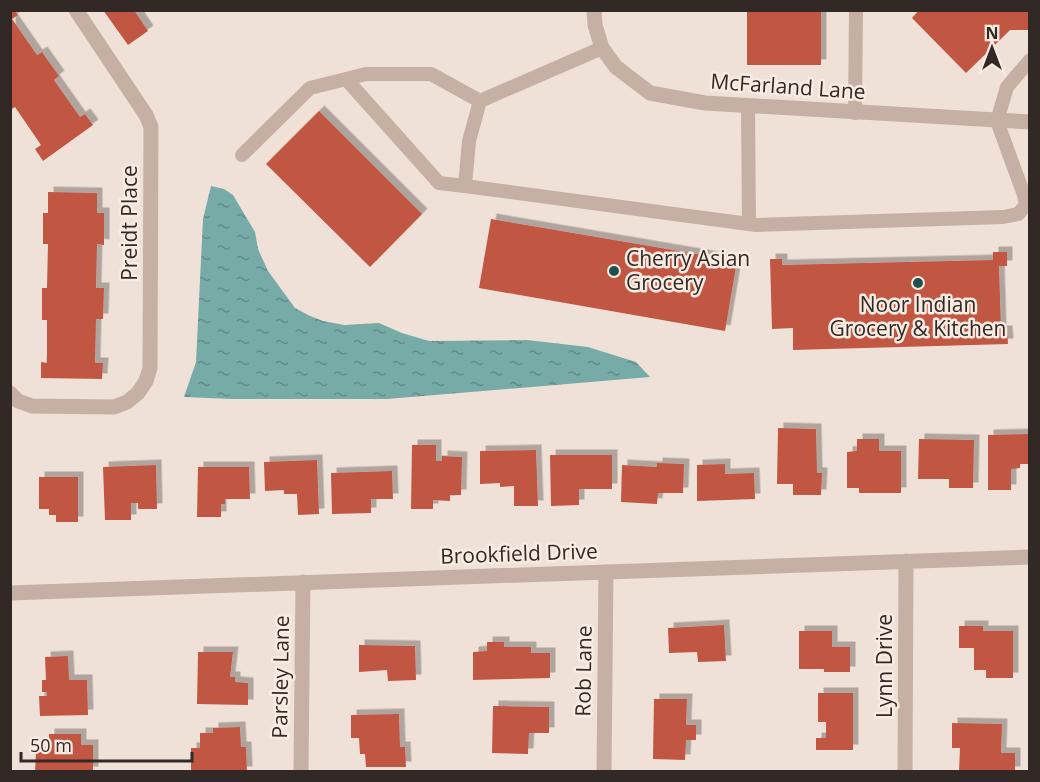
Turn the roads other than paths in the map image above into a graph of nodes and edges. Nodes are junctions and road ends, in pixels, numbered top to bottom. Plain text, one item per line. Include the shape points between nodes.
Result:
1 (76, 10) edge
2 (594, 10) edge
3 (856, 10) edge
4 (602, 48) junction
5 (1029, 60) edge
6 (346, 79) junction
7 (480, 101) junction
8 (748, 106) junction
9 (855, 113) junction
10 (997, 121) junction
11 (1029, 122) edge
12 (242, 155) dead end
13 (465, 186) junction
14 (749, 224) junction
15 (10, 393) edge
16 (1029, 557) edge
17 (906, 561) junction
18 (606, 572) junction
19 (303, 582) junction
20 (10, 593) edge
21 (302, 771) edge
22 (604, 771) edge
23 (905, 771) edge

1 - 15 street, Preidt Place via 146,115 152,132 149,374 138,393 114,407 32,406
2 - 4 street, McFarland Lane
3 - 9 lane
4 - 7 lane
4 - 8 street, McFarland Lane via 616,68 650,93
5 - 10 lane via 1007,87
6 - 7 lane via 366,74 431,74
6 - 12 lane via 310,87
6 - 13 lane via 439,183
7 - 13 lane via 469,141
8 - 9 street, McFarland Lane
8 - 14 lane
9 - 10 street, McFarland Lane
10 - 11 street, McFarland Lane
10 - 14 lane via 1024,195 1026,205 1018,214
13 - 14 lane
16 - 17 street, Brookfield Drive
17 - 18 street, Brookfield Drive
17 - 23 street, Lynn Drive
18 - 19 street, Brookfield Drive
18 - 22 street, Rob Lane
19 - 20 street, Brookfield Drive
19 - 21 street, Parsley Lane

